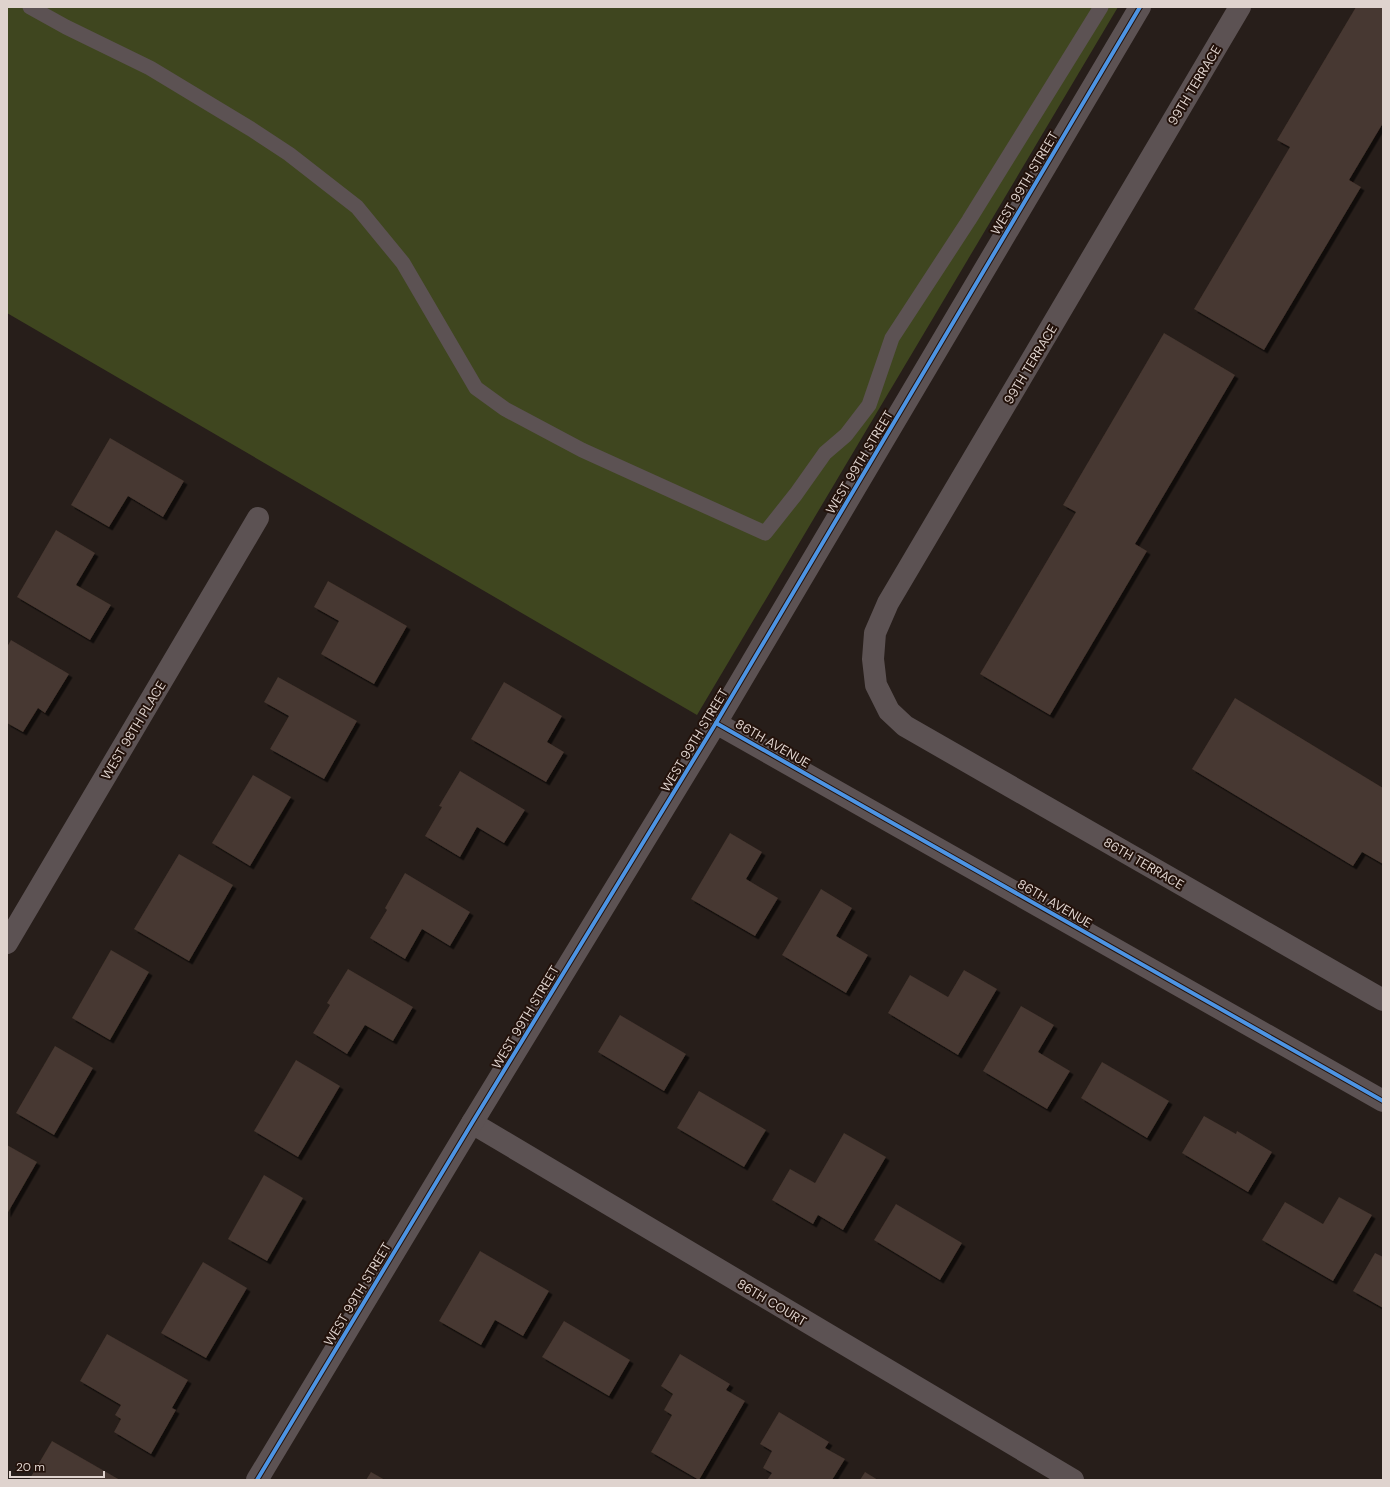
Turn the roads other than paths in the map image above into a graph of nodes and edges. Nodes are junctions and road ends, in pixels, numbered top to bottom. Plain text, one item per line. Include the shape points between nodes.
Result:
1 (30, 7) edge
2 (1101, 7) edge
3 (1140, 7) edge
4 (1240, 7) edge
5 (258, 518) dead end
6 (716, 723) junction
7 (905, 726) joint
8 (7, 943) edge
9 (1383, 1000) edge
10 (1383, 1101) edge
11 (472, 1123) junction
12 (257, 1480) edge
13 (1073, 1480) edge

1 - 2 lane via 150,68 251,129 289,154 357,207 403,263 476,388 504,410 582,450 765,532 825,452 846,435 869,405 892,338 969,220
3 - 6 street, WEST 99TH STREET
4 - 7 street, 99TH TERRACE via 888,603 876,632 873,659 876,685 889,711
5 - 8 street, WEST 98TH PLACE
6 - 10 street, 86TH AVENUE
6 - 11 street, WEST 99TH STREET
7 - 9 street, 86TH TERRACE
11 - 12 street, WEST 99TH STREET
11 - 13 street, 86TH COURT

